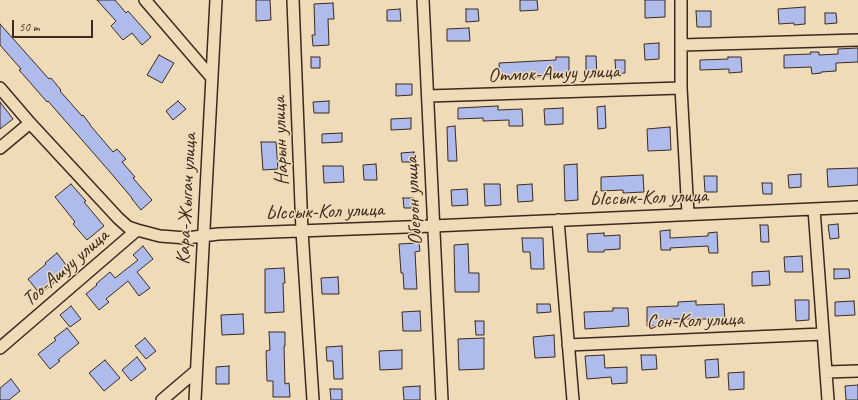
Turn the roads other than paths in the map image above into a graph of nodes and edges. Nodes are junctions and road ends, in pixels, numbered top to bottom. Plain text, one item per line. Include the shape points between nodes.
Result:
1 (145, 0) edge
2 (216, 0) edge
3 (292, 0) edge
4 (423, 0) edge
5 (681, 0) edge
6 (858, 40) edge
7 (681, 45) junction
8 (212, 78) junction
9 (0, 88) edge
10 (681, 88) junction
11 (428, 96) junction
12 (30, 123) junction
13 (0, 148) edge
14 (858, 207) edge
15 (814, 209) junction
16 (688, 214) junction
17 (558, 220) junction
18 (433, 226) junction
19 (137, 230) junction
20 (302, 231) junction
21 (203, 236) junction
22 (823, 334) junction
23 (568, 345) junction
24 (0, 348) edge
25 (196, 371) junction
26 (858, 371) edge
27 (826, 372) junction
28 (162, 400) edge
29 (195, 400) edge
30 (313, 400) edge
31 (442, 400) edge
32 (573, 400) edge
33 (828, 400) edge

1 - 8 street
2 - 8 street, Кара-Жыгач улица
3 - 20 street, Нарын улица
4 - 11 street, Оберон улица
5 - 7 street
6 - 7 street
7 - 10 street
8 - 21 street, Кара-Жыгач улица
9 - 12 street, Ыссык-Кол улица
10 - 11 street, Отмок-Ашуу улица
10 - 16 street
11 - 18 street, Оберон улица
12 - 13 street
12 - 19 street, Ыссык-Кол улица via 118,218 128,227
14 - 15 street, Ыссык-Кол улица
15 - 16 street, Ыссык-Кол улица
15 - 22 street
16 - 17 street, Ыссык-Кол улица
17 - 18 street, Ыссык-Кол улица
17 - 23 street
18 - 20 street, Ыссык-Кол улица
18 - 31 street, Оберон улица
19 - 21 street, Ыссык-Кол улица via 160,236
19 - 24 street, Тоо-Ашуу улица
20 - 21 street, Ыссык-Кол улица
20 - 30 street, Нарын улица
21 - 25 street, Кара-Жыгач улица
22 - 23 street, Сон-Кол улица
22 - 27 street
23 - 32 street
25 - 28 street
25 - 29 street, Кара-Жыгач улица
26 - 27 street
27 - 33 street

